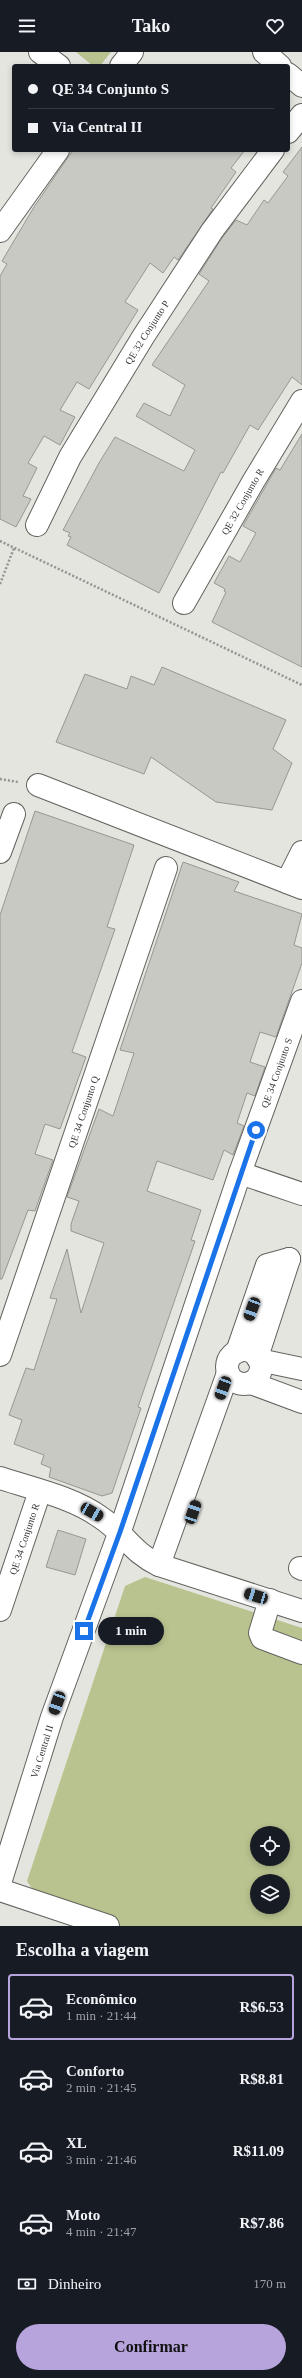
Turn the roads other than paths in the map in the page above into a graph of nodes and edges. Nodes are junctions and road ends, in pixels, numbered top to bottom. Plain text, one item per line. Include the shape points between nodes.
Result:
1 (40, 52) edge
2 (132, 52) edge
3 (264, 52) edge
4 (56, 64) edge
5 (123, 64) edge
6 (278, 64) edge
7 (290, 76) edge
8 (302, 86) edge
9 (302, 115) edge
10 (290, 130) edge
11 (57, 152) edge
12 (271, 152) edge
13 (0, 231) edge
14 (302, 401) edge
15 (37, 526) dead end
16 (184, 603) dead end
17 (38, 785) dead end
18 (14, 814) dead end
19 (0, 852) edge
20 (302, 852) edge
21 (166, 868) dead end
22 (295, 885) edge
23 (302, 1001) edge
24 (240, 1173) junction
25 (302, 1194) edge
26 (236, 1352) junction
27 (0, 1355) edge
28 (258, 1358) junction
29 (302, 1369) edge
30 (239, 1380) junction
31 (302, 1402) edge
32 (0, 1478) edge
33 (40, 1491) junction
34 (120, 1532) junction
35 (166, 1567) junction
36 (270, 1600) junction
37 (0, 1610) edge
38 (302, 1611) edge
39 (302, 1653) edge
40 (0, 1883) edge
41 (0, 1890) edge
42 (108, 1926) edge

1 - 4 street
2 - 5 street
3 - 6 street
7 - 8 street
9 - 10 street
11 - 13 street
12 - 15 street, QE 32 Conjunto P via 212,231 142,337 70,458
14 - 16 street, QE 32 Conjunto R
17 - 22 street
18 - 19 street
20 - 22 street
21 - 27 street, QE 34 Conjunto Q
23 - 24 street, QE 34 Conjunto S
24 - 25 street
24 - 34 street, QE 34 Conjunto S
26 - 28 street via 251,1352
26 - 28 street via 267,1265 289,1259
26 - 30 street via 229,1361
28 - 29 street
28 - 30 street via 260,1374
30 - 31 street
30 - 35 street
32 - 33 street
33 - 34 street via 85,1507
33 - 37 street, QE 34 Conjunto R
34 - 35 street via 133,1549 145,1558
34 - 40 street, Via Central II via 52,1717
35 - 36 street
36 - 38 street
36 - 39 street via 260,1633 262,1638
41 - 42 street

